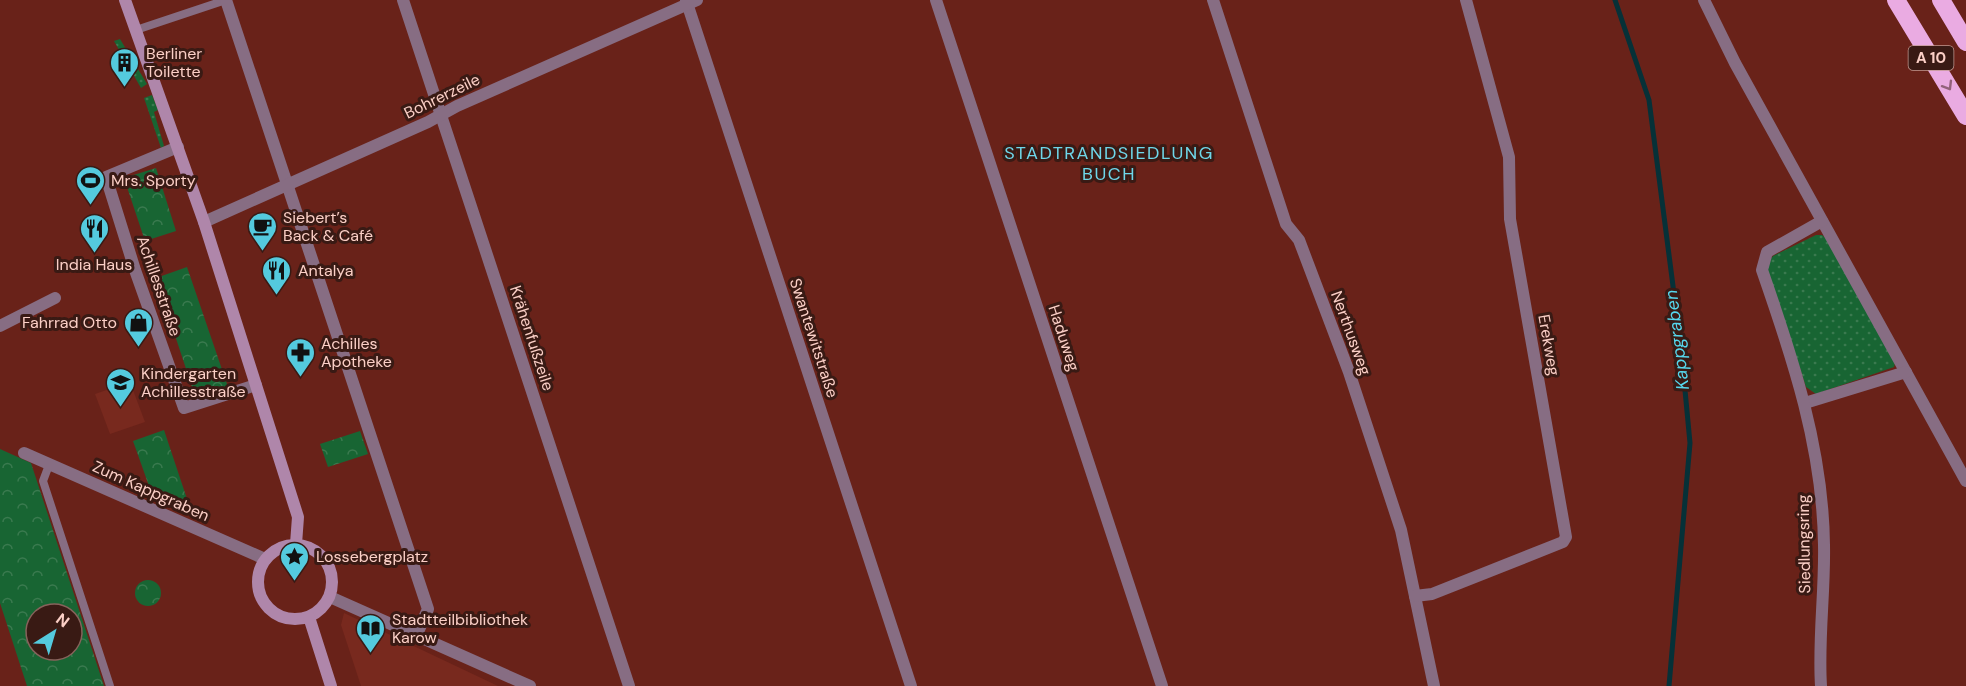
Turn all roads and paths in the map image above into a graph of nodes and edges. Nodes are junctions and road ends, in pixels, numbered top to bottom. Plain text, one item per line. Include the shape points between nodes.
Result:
1 (125, 0) edge
2 (226, 0) edge
3 (403, 0) edge
4 (936, 0) edge
5 (1213, 0) edge
6 (1466, 0) edge
7 (1704, 0) edge
8 (1896, 0) edge
9 (1941, 0) edge
10 (690, 1) edge
11 (136, 30) junction
12 (1966, 42) edge
13 (441, 115) junction
14 (1966, 116) edge
15 (178, 147) junction
16 (288, 183) junction
17 (1822, 221) junction
18 (204, 222) junction
19 (55, 298) dead end
20 (0, 326) edge
21 (1906, 372) junction
22 (256, 385) junction
23 (1805, 403) junction
24 (24, 453) dead end
25 (49, 465) junction
26 (1966, 481) edge
27 (296, 544) junction
28 (265, 559) junction
29 (1415, 596) junction
30 (330, 597) junction
31 (309, 618) junction
32 (417, 634) junction
33 (110, 686) edge
34 (331, 686) edge
35 (530, 686) edge
36 (629, 686) edge
37 (911, 686) edge
38 (1161, 686) edge
39 (1434, 686) edge
40 (1821, 686) edge

1 - 11 street
2 - 11 lane
2 - 16 street
3 - 13 street, Krähenfußzeile
4 - 38 street, Haduweg
5 - 29 street, Nerthusweg via 1286,224 1299,240 1349,372 1401,530
6 - 29 street, Erekweg via 1509,157 1510,219 1566,537 1563,542 1432,594
7 - 17 street
8 -> 14 highway, A 10
9 - 12 highway, A 10
10 - 13 street, Bohrerzeile
10 - 37 street, Swantewitstraße
11 - 15 street
13 - 16 street, Bohrerzeile
13 - 36 street, Krähenfußzeile
15 - 18 street
15 - 22 street, Achillesstraße via 106,177 135,270 184,408
16 - 18 street, Bohrerzeile
16 - 32 street via 428,609
17 - 21 street
17 - 23 street, Siedlungsring via 1767,252 1762,270
18 - 22 street
19 - 20 street
21 - 23 street
21 - 26 street
22 - 27 street via 298,518
23 - 40 street, Siedlungsring via 1817,463 1824,544
24 - 25 street, Zum Kappgraben
25 - 28 street, Zum Kappgraben
25 - 33 lane via 43,482
27 - 28 street via 273,551
27 - 30 street via 321,553 330,567 334,583
28 - 31 street via 258,584 268,608 293,620
29 - 39 street, Nerthusweg
30 - 31 street
30 - 32 street
31 - 34 street
32 - 35 street

